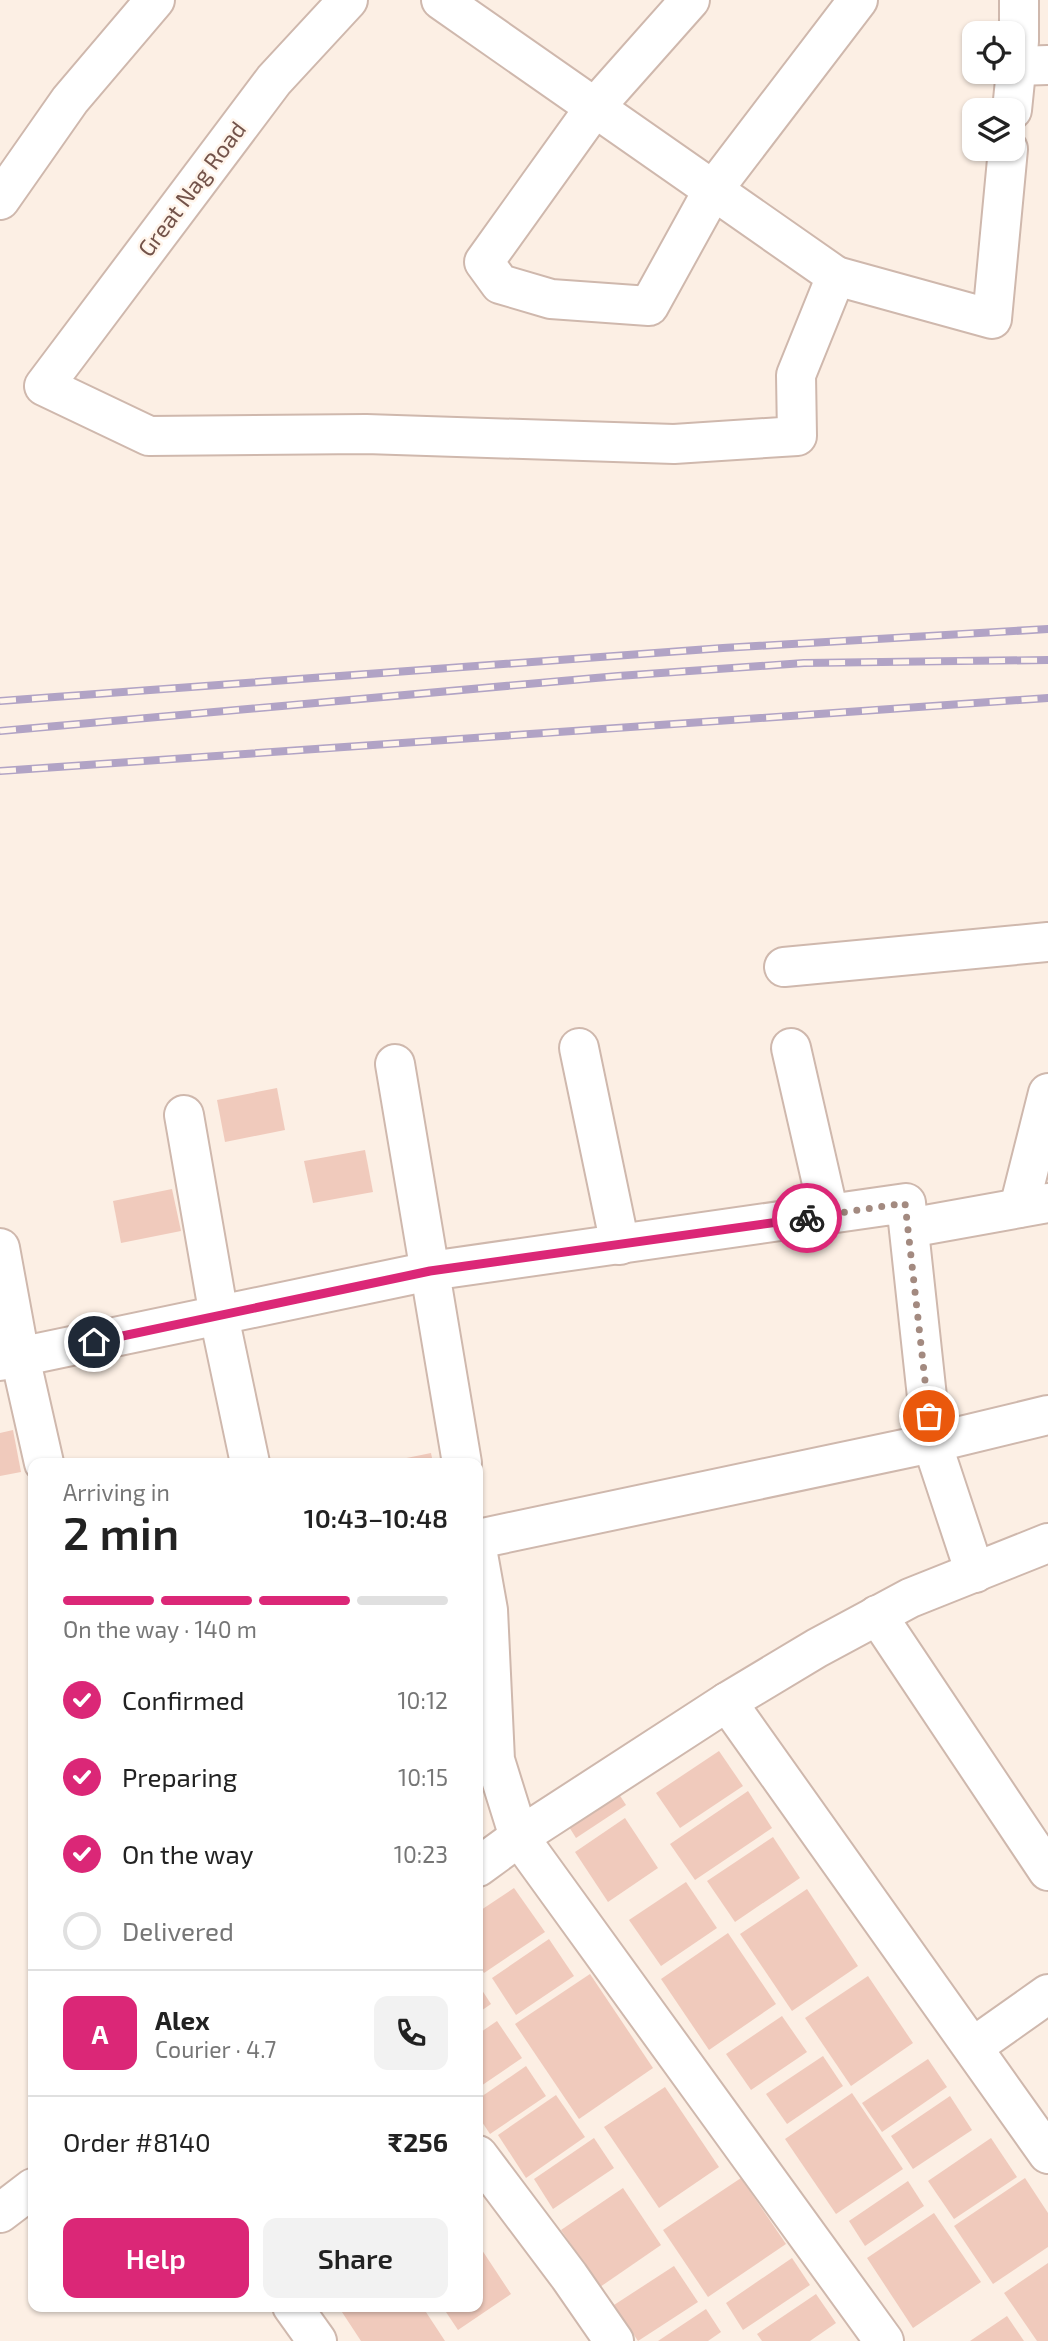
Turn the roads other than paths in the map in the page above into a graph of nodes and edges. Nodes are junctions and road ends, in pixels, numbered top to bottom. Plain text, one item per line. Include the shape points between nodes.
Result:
1 (155, 0) edge
2 (348, 0) edge
3 (441, 0) edge
4 (690, 0) edge
5 (858, 0) edge
6 (1019, 0) edge
7 (1032, 66) edge
8 (1017, 98) edge
9 (595, 107) junction
10 (1007, 161) edge
11 (713, 190) junction
12 (0, 200) edge
13 (836, 276) junction
14 (1048, 942) edge
15 (784, 967) dead end
16 (579, 1048) dead end
17 (791, 1048) dead end
18 (395, 1064) dead end
19 (1048, 1093) edge
20 (184, 1115) dead end
21 (1034, 1206) edge
22 (829, 1214) junction
23 (909, 1228) junction
24 (620, 1245) junction
25 (0, 1248) edge
26 (430, 1271) junction
27 (219, 1315) junction
28 (10, 1359) edge
29 (1048, 1415) edge
30 (932, 1443) junction
31 (42, 1458) edge
32 (249, 1458) edge
33 (461, 1458) edge
34 (483, 1538) edge
35 (1048, 1543) edge
36 (975, 1573) junction
37 (483, 1582) edge
38 (877, 1615) junction
39 (727, 1702) junction
40 (519, 1837) junction
41 (483, 1863) edge
42 (1048, 1871) edge
43 (1048, 1994) edge
44 (973, 2047) junction
45 (1048, 2154) edge
46 (483, 2162) edge
47 (28, 2192) edge
48 (0, 2213) edge
49 (296, 2312) edge
50 (317, 2341) edge
51 (614, 2341) edge
52 (884, 2341) edge

1 - 12 street via 70,100
2 - 13 street, Great Nag Road via 274,80 44,386 149,436 366,434 674,444 797,436 796,375
3 - 9 street
4 - 9 street
5 - 11 street
6 - 7 street
7 - 8 street
9 - 11 street
9 - 11 street via 484,262 500,284 551,299 649,306
10 - 13 street via 992,319
11 - 13 street
14 - 15 street
16 - 24 street
17 - 22 street
18 - 26 street
19 - 21 street
20 - 27 street
21 - 23 street
22 - 23 street via 905,1203
22 - 24 street
23 - 30 street
24 - 26 street
25 - 28 street
26 - 27 street
26 - 33 street
27 - 28 street
27 - 32 street
28 - 31 street
29 - 30 street
30 - 34 street
30 - 36 street
35 - 36 street
36 - 38 street
37 - 40 street via 495,1760
38 - 39 street
38 - 42 street
39 - 40 street
39 - 44 street
40 - 41 street
40 - 52 street
43 - 44 street
44 - 45 street
46 - 51 street
47 - 48 street
49 - 50 street

